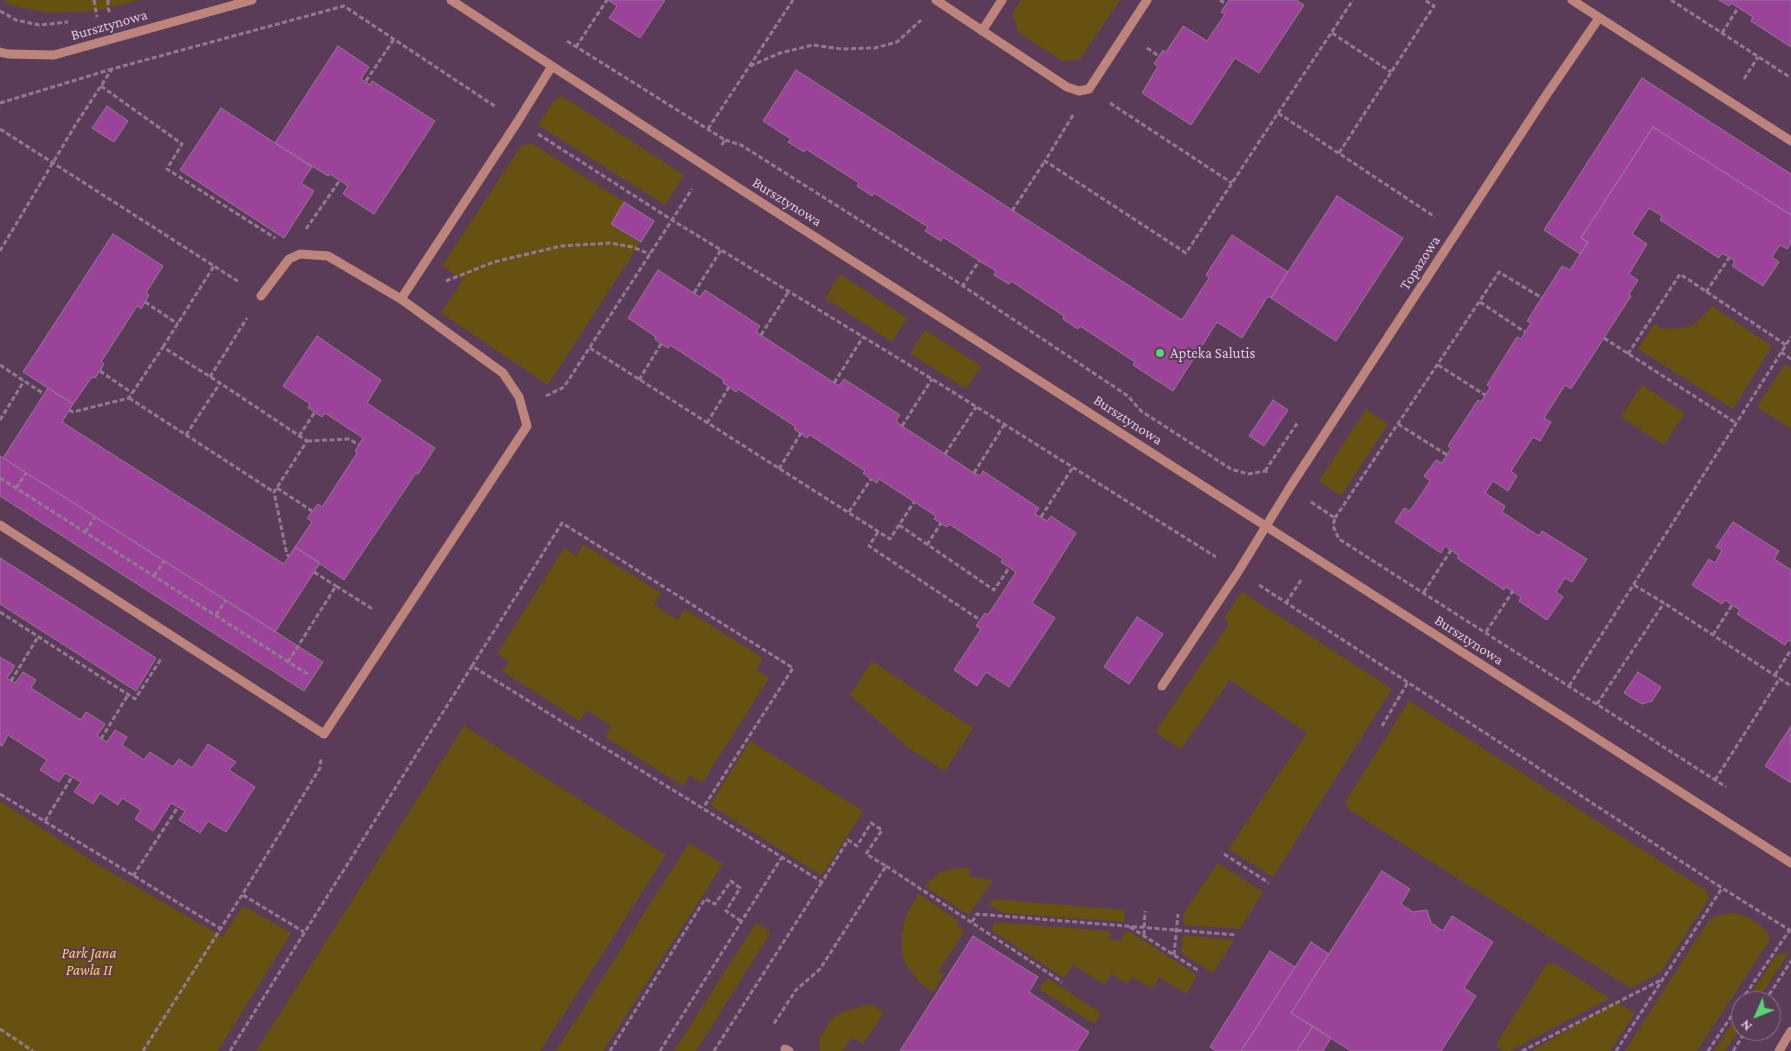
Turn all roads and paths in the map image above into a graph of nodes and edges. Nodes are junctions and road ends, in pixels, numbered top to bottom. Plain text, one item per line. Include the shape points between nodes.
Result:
1 (108, 0) edge
2 (252, 0) edge
3 (451, 0) edge
4 (607, 0) edge
5 (793, 0) edge
6 (936, 0) edge
7 (1002, 0) edge
8 (1148, 0) edge
9 (1220, 0) edge
10 (1353, 0) edge
11 (1425, 0) edge
12 (1572, 0) edge
13 (1671, 0) edge
14 (1226, 4) dead end
15 (1738, 8) dead end
16 (110, 14) dead end
17 (924, 16) dead end
18 (1599, 18) junction
19 (982, 31) junction
20 (1332, 32) junction
21 (1722, 33) junction
22 (559, 37) dead end
23 (394, 39) junction
24 (576, 47) junction
25 (0, 52) edge
26 (1758, 57) junction
27 (552, 66) junction
28 (750, 66) junction
29 (1391, 72) junction
30 (1791, 78) edge
31 (366, 81) dead end
32 (1741, 84) dead end
33 (101, 86) junction
34 (1089, 89) junction
35 (1278, 113) junction
36 (518, 121) junction
37 (0, 129) edge
38 (708, 130) junction
39 (1791, 141) edge
40 (1339, 153) junction
41 (1045, 161) junction
42 (53, 163) junction
43 (707, 166) junction
44 (340, 180) dead end
45 (1232, 184) junction
46 (1012, 211) dead end
47 (672, 220) junction
48 (1430, 224) dead end
49 (721, 250) junction
50 (0, 251) edge
51 (296, 252) junction
52 (650, 254) junction
53 (1729, 258) dead end
54 (979, 261) dead end
55 (443, 282) dead end
56 (962, 286) dead end
57 (789, 291) junction
58 (1706, 292) junction
59 (694, 293) dead end
60 (261, 296) joint
61 (1542, 298) dead end
62 (401, 299) junction
63 (145, 302) dead end
64 (1479, 302) junction
65 (178, 324) junction
66 (1525, 332) dead end
67 (761, 335) dead end
68 (863, 337) junction
69 (1791, 337) edge
70 (1604, 338) dead end
71 (661, 344) dead end
72 (1786, 345) junction
73 (163, 346) junction
74 (590, 348) junction
75 (1781, 352) junction
76 (1628, 354) junction
77 (1791, 359) edge
78 (1438, 365) junction
79 (0, 366) edge
80 (100, 371) dead end
81 (210, 377) junction
82 (932, 379) junction
83 (639, 380) junction
84 (24, 381) junction
85 (834, 382) dead end
86 (220, 383) junction
87 (564, 387) dead end
88 (729, 387) dead end
89 (132, 393) junction
90 (44, 394) dead end
91 (1485, 395) dead end
92 (129, 398) junction
93 (976, 407) junction
94 (69, 410) dead end
95 (315, 412) dead end
96 (0, 420) edge
97 (1298, 422) dead end
98 (707, 423) junction
99 (1736, 423) junction
100 (1398, 424) junction
101 (1004, 425) junction
102 (902, 426) dead end
103 (801, 433) dead end
104 (186, 435) junction
105 (299, 436) junction
106 (307, 441) junction
107 (359, 445) dead end
108 (945, 454) dead end
109 (1447, 455) dead end
110 (1073, 468) junction
111 (779, 469) junction
112 (1266, 471) dead end
113 (26, 473) dead end
114 (974, 473) dead end
115 (0, 478) edge
116 (871, 479) dead end
117 (16, 488) junction
118 (277, 488) junction
119 (274, 492) junction
120 (914, 502) dead end
121 (312, 511) dead end
122 (849, 512) junction
123 (95, 517) dead end
124 (1041, 518) dead end
125 (1335, 518) dead end
126 (941, 523) dead end
127 (0, 525) edge
128 (899, 525) junction
129 (1268, 526) junction
130 (85, 532) junction
131 (878, 532) junction
132 (927, 544) junction
133 (1451, 550) dead end
134 (289, 556) dead end
135 (164, 560) dead end
136 (1009, 568) dead end
137 (314, 572) dead end
138 (1238, 572) junction
139 (154, 576) junction
140 (1634, 585) junction
141 (336, 586) junction
142 (1513, 591) dead end
143 (1424, 592) dead end
144 (226, 600) dead end
145 (1664, 603) junction
146 (1732, 605) dead end
147 (0, 612) edge
148 (216, 615) junction
149 (980, 620) dead end
150 (396, 624) junction
151 (1486, 632) dead end
152 (1713, 635) junction
153 (38, 637) junction
154 (1791, 650) edge
155 (160, 661) dead end
156 (288, 662) junction
157 (472, 666) junction
158 (309, 675) dead end
159 (1775, 675) junction
160 (1780, 678) junction
161 (11, 681) dead end
162 (1408, 682) junction
163 (1162, 686) dead end
164 (1569, 686) dead end
165 (1791, 686) edge
166 (128, 695) junction
167 (1598, 704) dead end
168 (1382, 726) dead end
169 (324, 734) junction
170 (101, 739) dead end
171 (72, 777) dead end
172 (1715, 780) dead end
173 (0, 794) edge
174 (178, 807) dead end
175 (703, 808) junction
176 (45, 822) junction
177 (1224, 854) dead end
178 (782, 857) junction
179 (1791, 863) edge
180 (886, 866) junction
181 (133, 876) junction
182 (822, 882) junction
183 (1269, 883) dead end
184 (1722, 888) junction
185 (242, 895) junction
186 (1145, 911) dead end
187 (1178, 914) dead end
188 (741, 921) junction
189 (972, 922) junction
190 (1128, 926) junction
191 (1144, 927) junction
192 (221, 929) junction
193 (1177, 929) junction
194 (1790, 930) edge
195 (304, 932) junction
196 (1144, 935) junction
197 (1236, 935) dead end
198 (1174, 955) junction
199 (1791, 961) edge
200 (1199, 971) dead end
201 (1663, 978) junction
202 (1062, 982) dead end
203 (1748, 991) edge
204 (1772, 991) edge
205 (1731, 1016) edge
206 (771, 1028) dead end
207 (0, 1029) edge
208 (1790, 1033) edge
209 (33, 1051) edge
210 (143, 1051) edge
211 (230, 1051) edge
212 (610, 1051) edge
213 (660, 1051) edge
214 (714, 1051) edge
215 (1522, 1051) edge
216 (1616, 1051) edge
217 (1708, 1051) edge
218 (1779, 1051) edge

1 - 16 path
2 - 25 street, Bursztynowa via 54,55
3 - 27 street, Bursztynowa
4 - 24 path
5 - 28 path
6 - 19 street
7 - 19 street
8 - 34 street
9 - 14 path
10 - 20 path
11 - 29 path via 1434,6
12 - 18 street
13 - 21 path
15 - 21 path
17 - 28 path via 897,42 875,48 842,49 813,45 780,53
18 - 39 street
18 - 129 street, Topazowa via 1290,487
19 - 34 street via 1067,87 1080,91
20 - 29 path
20 - 35 path
21 - 26 path
22 - 24 path
23 - 31 path
23 - 33 path via 344,6 112,69
23 - 36 path
24 - 38 path
26 - 30 path
26 - 32 path
27 - 36 street
27 - 43 street, Bursztynowa
28 - 38 path
29 - 40 path
33 - 42 path
33 - 51 path via 182,144 167,169
34 - 41 path
34 - 45 path
35 - 40 path
35 - 45 path
36 - 47 path
36 - 62 street
37 - 42 path
38 - 43 path via 725,140
40 - 48 path via 1436,216
41 - 45 path via 1186,253
41 - 46 path
42 - 50 path
42 - 65 path via 214,266
43 - 47 path
43 - 129 street, Bursztynowa
44 - 51 path
47 - 49 path
47 - 52 path
49 - 57 path
49 - 59 path
51 - 60 street
51 - 62 street via 328,256
52 - 55 path via 610,243 561,246 494,262
52 - 74 path
53 - 58 path
54 - 56 path
57 - 67 path
57 - 68 path
58 - 72 path
58 - 76 path via 1680,274
60 - 81 path
61 - 64 path via 1499,272
62 - 150 street via 503,373 519,397 527,426
63 - 65 path
64 - 66 path
64 - 78 path
65 - 73 path
68 - 82 path
68 - 85 path
69 - 72 path
70 - 76 path
71 - 83 path
72 - 75 path
73 - 81 path
73 - 89 path
74 - 83 path
74 - 87 path
75 - 77 path
75 - 99 path
76 - 99 path
78 - 91 path
78 - 100 path
79 - 84 path
80 - 89 path
81 - 86 path
82 - 93 path
82 - 102 path
83 - 98 path
84 - 90 path
84 - 96 path
86 - 104 path
86 - 105 path
88 - 98 path
89 - 92 path
92 - 94 path via 74,412
92 - 104 path
93 - 101 path
93 - 108 path
95 - 105 path
97 - 112 path
98 - 111 path
99 - 140 path
100 - 109 path
100 - 125 path
101 - 110 path
101 - 114 path
103 - 111 path
104 - 119 path
105 - 106 path
106 - 107 path via 349,439
106 - 118 path
110 - 124 path
110 - 138 path
111 - 122 path
113 - 117 path
115 - 117 path
116 - 122 path
117 - 130 path
118 - 119 path
118 - 121 path
119 - 134 path
120 - 128 path
122 - 131 path
123 - 130 path
126 - 132 path
127 - 169 street
128 - 131 path via 890,539
128 - 132 path
129 - 138 street, Topazowa
129 - 179 street, Bursztynowa
130 - 139 path
131 - 149 path via 869,546
132 - 136 path via 994,590
133 - 143 path
135 - 139 path
137 - 141 path
138 - 162 path
138 - 163 street, Topazowa
139 - 148 path
140 - 145 path
140 - 164 path
141 - 150 path
141 - 156 path
142 - 151 path
144 - 148 path
145 - 152 path
145 - 167 path
146 - 152 path
147 - 153 path
148 - 156 path
150 - 169 street
152 - 159 path
153 - 161 path
153 - 166 path
154 - 159 path
155 - 166 path via 136,700
156 - 158 path
157 - 175 path
157 - 175 path via 562,523 792,668
157 - 195 path
159 - 160 path
160 - 165 path
160 - 172 path
162 - 168 path
162 - 184 path
166 - 170 path
169 - 185 path via 320,768
171 - 176 path
173 - 176 path
174 - 181 path
175 - 178 path
176 - 181 path
177 - 183 path
178 - 182 path
178 - 188 path
180 - 182 path via 866,854 882,830 872,823 857,846 848,840
180 - 189 path
180 - 206 path via 820,969 796,990
181 - 192 path
182 - 214 path
184 - 194 path
184 - 201 path
185 - 192 path
185 - 195 path
186 - 191 path
187 - 193 path
188 - 212 path via 726,911 740,888 731,881 715,904 706,898
188 - 213 path
189 - 190 path via 977,914
189 - 202 path
190 - 191 path
190 - 196 path
191 - 193 path
191 - 196 path
192 - 210 path
193 - 197 path
193 - 198 path
194 - 203 path
195 - 211 path
196 - 198 path
198 - 200 path
199 - 204 path
201 - 215 path
201 - 216 path
205 - 217 path
207 - 209 path
208 - 218 street

